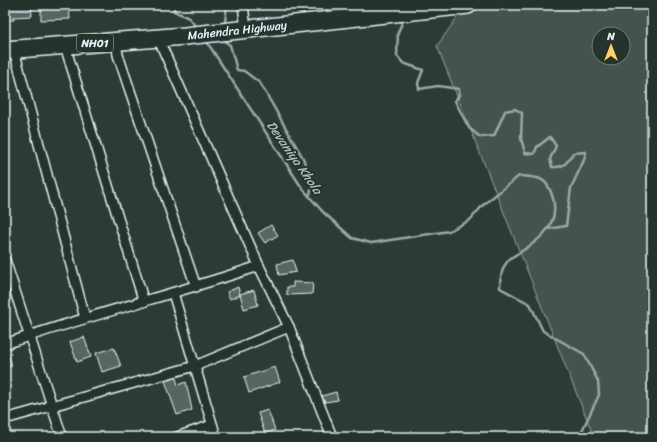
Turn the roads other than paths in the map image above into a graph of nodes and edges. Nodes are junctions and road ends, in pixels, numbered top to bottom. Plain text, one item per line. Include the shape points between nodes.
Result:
1 (243, 5) edge
2 (468, 5) edge
3 (246, 29) junction
4 (158, 38) junction
5 (116, 42) junction
6 (65, 46) junction
7 (10, 50) edge
8 (5, 260) edge
9 (259, 266) junction
10 (196, 287) junction
11 (173, 293) junction
12 (144, 302) junction
13 (85, 318) junction
14 (289, 327) junction
15 (28, 336) junction
16 (5, 344) edge
17 (195, 366) junction
18 (52, 406) junction
19 (5, 419) edge
20 (212, 425) junction
21 (62, 437) edge
22 (177, 437) edge
23 (216, 437) edge
24 (332, 437) edge

1 - 3 street
2 - 3 highway, Mahendra Highway / NH01
3 - 4 highway, Mahendra Highway / NH01
4 - 5 highway, Mahendra Highway / NH01
4 - 9 street
5 - 6 highway, Mahendra Highway / NH01
5 - 10 street via 118,55
6 - 7 highway, Mahendra Highway / NH01
6 - 12 street
7 - 13 street
8 - 15 street
9 - 10 street
9 - 14 street
10 - 11 street
11 - 12 street
11 - 17 street
12 - 13 street
13 - 15 street
14 - 17 street
14 - 24 street
15 - 16 street
15 - 18 street
17 - 18 street
17 - 20 street
18 - 19 street
18 - 21 street
20 - 22 street
20 - 23 street

